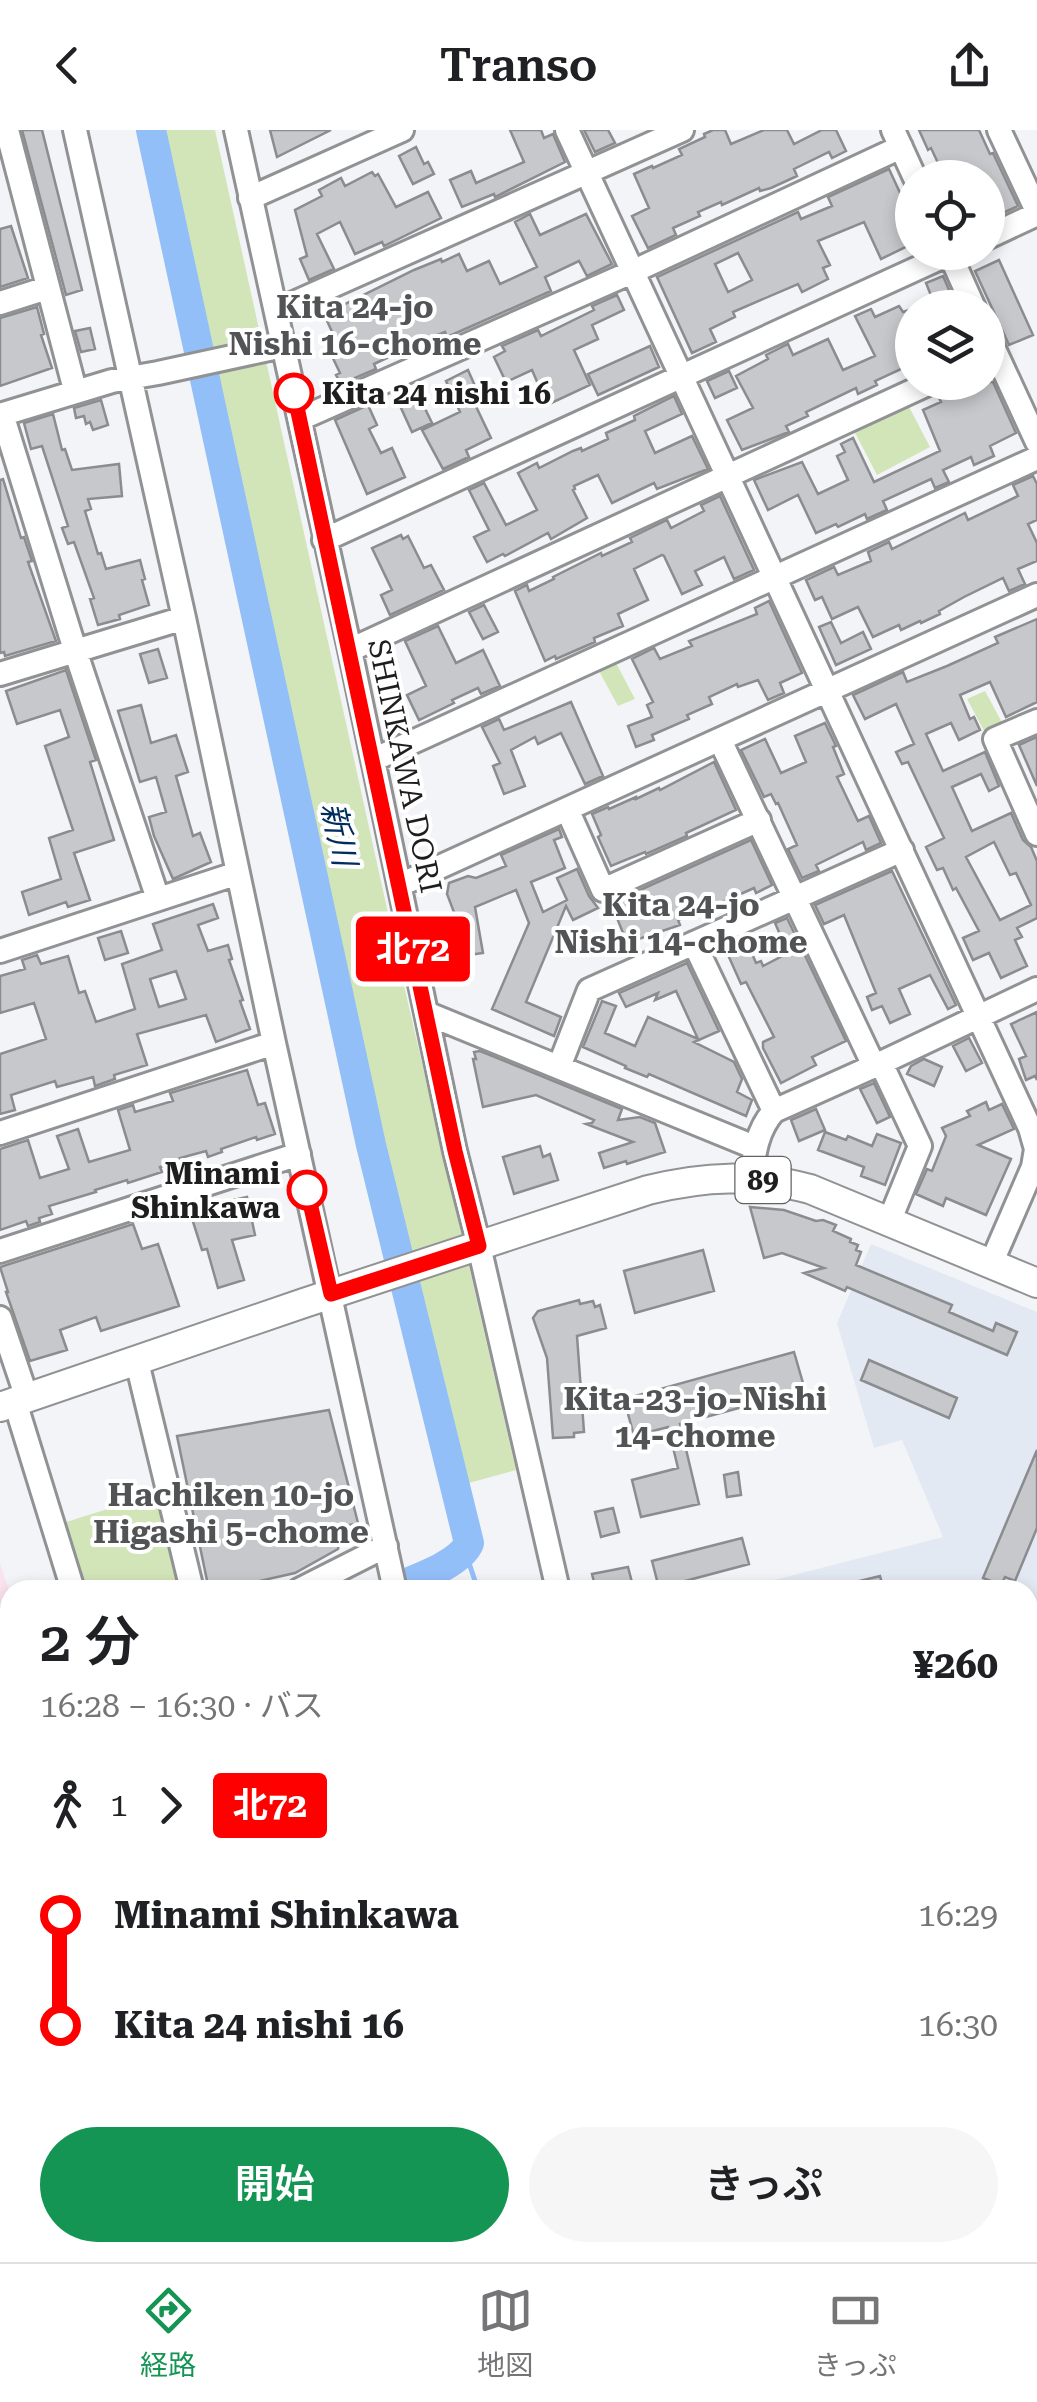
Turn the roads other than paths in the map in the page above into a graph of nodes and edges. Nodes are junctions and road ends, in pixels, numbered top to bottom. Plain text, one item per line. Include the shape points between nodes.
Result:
1 (8, 130) edge
2 (74, 130) edge
3 (236, 130) edge
4 (402, 130) edge
5 (567, 130) edge
6 (682, 130) edge
7 (999, 130) edge
8 (897, 138) edge
9 (587, 174) junction
10 (250, 198) junction
11 (1037, 213) edge
12 (1005, 229) edge
13 (913, 270) edge
14 (632, 272) junction
15 (47, 288) junction
16 (0, 303) edge
17 (276, 312) junction
18 (283, 346) junction
19 (1005, 369) edge
20 (680, 376) junction
21 (130, 378) junction
22 (76, 390) junction
23 (895, 399) edge
24 (1028, 400) edge
25 (1, 414) edge
26 (300, 419) junction
27 (1037, 442) edge
28 (1037, 458) edge
29 (727, 476) junction
30 (324, 540) junction
31 (774, 577) junction
32 (1037, 595) edge
33 (184, 618) junction
34 (75, 650) junction
35 (350, 650) junction
36 (0, 674) edge
37 (827, 691) junction
38 (1037, 721) edge
39 (720, 740) junction
40 (373, 760) junction
41 (567, 809) junction
42 (758, 820) junction
43 (1037, 834) edge
44 (902, 850) junction
45 (238, 873) junction
46 (400, 885) junction
47 (795, 898) junction
48 (158, 899) junction
49 (694, 944) junction
50 (0, 951) edge
51 (1037, 988) edge
52 (426, 1013) junction
53 (978, 1016) junction
54 (274, 1043) junction
55 (877, 1065) junction
56 (559, 1066) junction
57 (1027, 1094) edge
58 (774, 1110) junction
59 (0, 1133) edge
60 (754, 1148) junction
61 (299, 1154) junction
62 (751, 1178) junction
63 (889, 1222) junction
64 (479, 1246) junction
65 (0, 1252) edge
66 (991, 1264) junction
67 (1037, 1283) edge
68 (331, 1294) junction
69 (0, 1318) edge
70 (136, 1362) junction
71 (14, 1402) edge
72 (387, 1551) junction
73 (71, 1580) edge
74 (190, 1580) edge
75 (321, 1580) edge
76 (394, 1580) edge
77 (556, 1580) edge

1 - 15 street
2 - 21 street
3 - 10 street, SHINKAWA DORI
4 - 10 street
5 - 9 street
6 - 9 street
7 - 11 street
8 - 14 street
9 - 14 street
9 - 17 street
10 - 17 street, SHINKAWA DORI
11 - 12 street
13 - 20 street
14 - 20 street
14 - 26 street
15 - 16 street
15 - 22 street
17 - 18 street, SHINKAWA DORI
18 - 21 street
18 - 26 street, SHINKAWA DORI
19 - 24 street
20 - 29 street
20 - 30 street
21 - 22 street
21 - 33 street
22 - 25 street
23 - 29 street
24 - 27 street
25 - 34 street
26 - 30 street, SHINKAWA DORI
28 - 31 street
29 - 31 street
29 - 35 street
30 - 35 street, SHINKAWA DORI
31 - 37 street
31 - 40 street
32 - 37 street
33 - 34 street
33 - 45 street
34 - 36 street
34 - 48 street
35 - 40 street, SHINKAWA DORI
37 - 39 street
37 - 44 street
38 - 43 street via 996,739
39 - 41 street
39 - 42 street
40 - 46 street, SHINKAWA DORI
41 - 42 street via 603,890
41 - 46 street
42 - 47 street
44 - 47 street
44 - 53 street
45 - 48 street
45 - 54 street
46 - 52 street, SHINKAWA DORI
47 - 49 street
47 - 55 street
48 - 50 street
49 - 56 street via 589,990
49 - 58 street
51 - 53 street
52 - 56 street
52 - 64 street, SHINKAWA DORI
53 - 55 street
53 - 57 street
54 - 59 street
54 - 61 street
55 - 58 street
55 - 63 street via 920,1146
56 - 60 street
57 - 66 street via 1033,1167
58 - 60 street
60 - 62 street
61 - 65 street
61 - 68 street
62 - 63 main road, 89 via 810,1190
62 - 64 main road, 89 via 648,1190
63 - 66 main road, 89
64 - 68 main road, 89
64 - 77 street, SHINKAWA DORI
66 - 67 main road, 89
68 - 70 main road, 89
68 - 72 street
69 - 71 street
70 - 71 main road, 89
70 - 74 street
71 - 73 street
72 - 75 street
72 - 76 street

